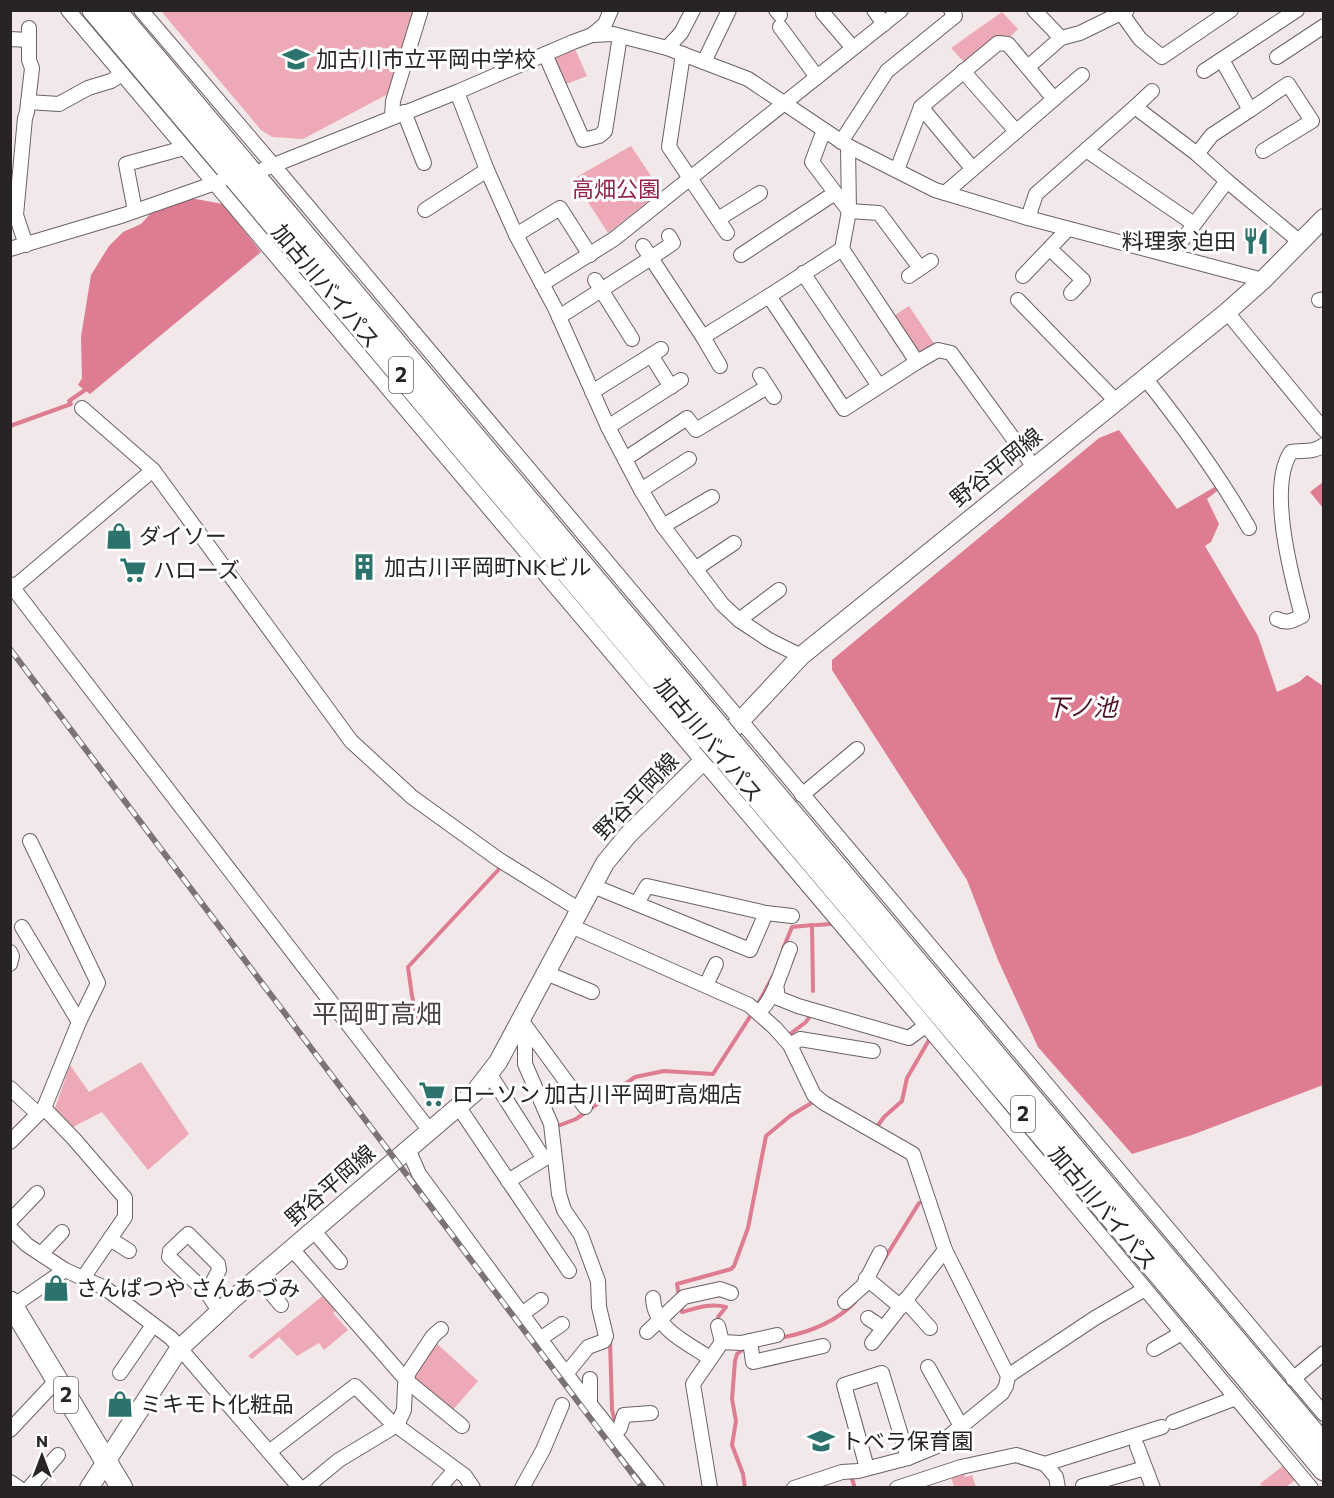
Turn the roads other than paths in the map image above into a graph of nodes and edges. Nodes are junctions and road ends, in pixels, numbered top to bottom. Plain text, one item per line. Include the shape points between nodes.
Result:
1 (68, 10) edge
2 (93, 10) edge
3 (115, 10) edge
4 (141, 10) edge
5 (422, 10) edge
6 (611, 10) edge
7 (693, 10) edge
8 (729, 10) edge
9 (874, 10) edge
10 (901, 10) edge
11 (951, 10) edge
12 (1035, 10) edge
13 (1231, 10) edge
14 (1297, 10) edge
15 (1125, 12) edge
16 (823, 13) dead end
17 (1281, 15) edge
18 (779, 18) edge
19 (884, 24) junction
20 (1323, 26) edge
21 (592, 34) junction
22 (620, 36) junction
23 (1061, 38) junction
24 (10, 39) edge
25 (667, 48) junction
26 (853, 48) junction
27 (545, 54) junction
28 (683, 54) junction
29 (1277, 57) dead end
30 (1222, 60) junction
31 (704, 62) junction
32 (1028, 67) junction
33 (963, 71) junction
34 (1204, 71) dead end
35 (122, 74) junction
36 (1082, 75) dead end
37 (817, 76) junction
38 (1152, 91) dead end
39 (457, 92) junction
40 (1054, 99) junction
41 (28, 102) junction
42 (784, 102) junction
43 (1135, 107) junction
44 (921, 108) junction
45 (1250, 110) junction
46 (398, 115) junction
47 (17, 123) edge
48 (824, 130) junction
49 (1016, 131) junction
50 (845, 144) junction
51 (184, 148) junction
52 (1086, 150) junction
53 (1272, 150) dead end
54 (1197, 154) junction
55 (424, 163) dead end
56 (269, 167) junction
57 (972, 168) junction
58 (487, 170) junction
59 (897, 170) junction
60 (691, 178) junction
61 (1227, 181) junction
62 (218, 182) junction
63 (14, 191) edge
64 (760, 192) dead end
65 (835, 192) junction
66 (945, 193) junction
67 (425, 210) dead end
68 (135, 211) junction
69 (849, 211) junction
70 (1028, 218) junction
71 (1323, 218) edge
72 (718, 219) junction
73 (1194, 224) junction
74 (1068, 229) junction
75 (727, 233) dead end
76 (516, 235) junction
77 (669, 236) dead end
78 (1300, 242) junction
79 (26, 245) junction
80 (10, 249) edge
81 (842, 249) junction
82 (1050, 249) junction
83 (647, 252) junction
84 (590, 255) junction
85 (741, 255) dead end
86 (1171, 255) junction
87 (920, 268) dead end
88 (803, 273) junction
89 (1023, 276) dead end
90 (1263, 280) junction
91 (542, 284) junction
92 (598, 285) junction
93 (1071, 293) dead end
94 (769, 296) junction
95 (1018, 300) dead end
96 (1227, 312) junction
97 (559, 317) junction
98 (703, 337) junction
99 (632, 339) dead end
100 (917, 362) junction
101 (720, 366) dead end
102 (1145, 378) junction
103 (879, 386) junction
104 (767, 387) dead end
105 (592, 392) junction
106 (1116, 401) junction
107 (82, 408) dead end
108 (608, 427) junction
109 (1323, 430) edge
110 (1323, 445) edge
111 (625, 459) junction
112 (689, 459) dead end
113 (1034, 467) junction
114 (153, 470) junction
115 (641, 490) junction
116 (712, 497) dead end
117 (663, 526) junction
118 (1250, 528) dead end
119 (734, 543) dead end
120 (695, 569) junction
121 (12, 586) edge
122 (778, 590) dead end
123 (1277, 619) dead end
124 (739, 620) junction
125 (801, 656) junction
126 (740, 721) junction
127 (721, 742) junction
128 (857, 749) dead end
129 (702, 762) junction
130 (802, 795) junction
131 (30, 841) dead end
132 (593, 886) junction
133 (637, 903) junction
134 (766, 913) junction
135 (792, 916) dead end
136 (575, 918) junction
137 (22, 927) dead end
138 (790, 949) dead end
139 (10, 952) edge
140 (10, 964) edge
141 (716, 964) dead end
142 (546, 973) junction
143 (776, 984) junction
144 (706, 986) junction
145 (592, 992) dead end
146 (758, 1012) junction
147 (521, 1020) junction
148 (79, 1022) junction
149 (925, 1026) junction
150 (790, 1046) junction
151 (873, 1052) dead end
152 (489, 1073) junction
153 (10, 1088) edge
154 (583, 1100) dead end
155 (458, 1106) junction
156 (41, 1111) junction
157 (430, 1131) junction
158 (10, 1142) edge
159 (408, 1149) junction
160 (508, 1181) junction
161 (37, 1193) dead end
162 (10, 1221) edge
163 (10, 1227) edge
164 (313, 1230) junction
165 (62, 1232) dead end
166 (110, 1239) junction
167 (292, 1249) junction
168 (945, 1250) junction
169 (129, 1251) dead end
170 (880, 1253) dead end
171 (41, 1254) junction
172 (340, 1262) dead end
173 (65, 1270) junction
174 (569, 1270) dead end
175 (258, 1277) junction
176 (83, 1278) junction
177 (866, 1278) junction
178 (1145, 1289) junction
179 (207, 1293) junction
180 (731, 1293) dead end
181 (653, 1298) dead end
182 (542, 1300) dead end
183 (845, 1302) dead end
184 (903, 1303) junction
185 (12, 1304) edge
186 (281, 1305) dead end
187 (220, 1312) junction
188 (522, 1314) junction
189 (868, 1318) dead end
190 (660, 1319) junction
191 (562, 1324) dead end
192 (153, 1325) junction
193 (717, 1326) dead end
194 (889, 1327) junction
195 (930, 1328) dead end
196 (441, 1329) dead end
197 (646, 1332) dead end
198 (1182, 1333) junction
199 (777, 1335) dead end
200 (755, 1336) junction
201 (540, 1339) junction
202 (722, 1342) junction
203 (872, 1343) dead end
204 (823, 1346) dead end
205 (179, 1349) junction
206 (1154, 1349) dead end
207 (1323, 1353) edge
208 (710, 1358) junction
209 (928, 1367) dead end
210 (120, 1372) dead end
211 (566, 1374) junction
212 (1008, 1377) junction
213 (590, 1379) dead end
214 (1293, 1379) junction
215 (57, 1380) junction
216 (406, 1381) junction
217 (1236, 1398) junction
218 (590, 1404) junction
219 (562, 1405) dead end
220 (651, 1413) dead end
221 (1323, 1414) edge
222 (397, 1425) junction
223 (961, 1425) junction
224 (462, 1426) dead end
225 (10, 1430) edge
226 (614, 1434) junction
227 (1323, 1445) edge
228 (1137, 1446) dead end
229 (269, 1452) junction
230 (58, 1455) dead end
231 (908, 1458) junction
232 (106, 1464) junction
233 (1045, 1464) junction
234 (867, 1468) junction
235 (1145, 1468) junction
236 (455, 1470) junction
237 (1323, 1470) edge
238 (10, 1482) edge
239 (19, 1488) edge
240 (29, 1488) edge
241 (89, 1488) edge
242 (122, 1488) edge
243 (300, 1488) edge
244 (305, 1488) edge
245 (439, 1488) edge
246 (473, 1488) edge
247 (522, 1488) edge
248 (657, 1488) edge
249 (710, 1488) edge
250 (794, 1488) edge
251 (897, 1488) edge
252 (1058, 1488) edge
253 (1083, 1488) edge
254 (1153, 1488) edge
255 (1311, 1488) edge

1 - 35 street
2 - 127 highway, 加古川バイパス / 2
3 - 127 highway, 加古川バイパス / 2
4 - 56 street
5 - 46 street via 393,101
6 - 21 street via 604,24
7 - 25 street via 681,33
8 - 31 street
9 - 19 street
10 - 19 street
11 - 50 street via 955,16 887,70
12 - 23 street
13 - 15 street via 1162,57 1140,39
14 - 17 street
15 - 23 street
16 - 26 street
17 - 30 street
18 - 37 street
19 - 26 street
20 - 29 street
21 - 22 street
21 - 27 street
22 - 25 street
22 - 27 street via 605,131 583,140
23 - 32 street
24 - 41 street via 28,34 32,68
25 - 28 street
26 - 37 street
27 - 39 street
28 - 31 street
28 - 60 street via 669,147
30 - 34 street
30 - 45 street
31 - 42 street via 748,79
32 - 33 street via 1008,44 998,43
32 - 40 street
33 - 44 street
33 - 49 street
35 - 41 street via 59,104
35 - 51 street
36 - 40 street
37 - 42 street
38 - 43 street
39 - 46 street
39 - 58 street
40 - 49 street
41 - 47 street
42 - 48 street
42 - 60 street
43 - 52 street
43 - 54 street
44 - 57 street
44 - 59 street
45 - 53 street via 1284,79 1312,121
45 - 54 street via 1212,135
46 - 55 street via 425,146
46 - 56 street
47 - 63 street
48 - 50 street
48 - 65 street via 812,162
49 - 57 street
50 - 59 street
50 - 69 street
51 - 62 street
51 - 68 street via 126,164
52 - 70 street via 1036,194
52 - 73 street
54 - 61 street
56 - 126 street
57 - 66 street
58 - 67 street via 455,199
58 - 76 street
59 - 66 street
60 - 72 street
60 - 84 street
61 - 73 street
61 - 78 street
62 - 68 street
62 - 129 street
63 - 79 street via 16,215
64 - 72 street
65 - 69 street
65 - 85 street via 764,245
66 - 70 street
68 - 79 street
69 - 81 street
69 - 87 street via 879,213
70 - 74 street
71 - 78 main road, 野谷平岡線
72 - 75 street
73 - 86 street
74 - 82 street
74 - 86 street
76 - 84 street via 560,208
76 - 91 street
77 - 83 street via 673,243
78 - 90 main road, 野谷平岡線
79 - 80 street
81 - 88 street
81 - 100 street
82 - 89 street
82 - 93 street via 1088,284
83 - 92 street
83 - 98 street
84 - 91 street
86 - 90 street
88 - 94 street
88 - 103 street
90 - 96 main road, 野谷平岡線
91 - 97 street
92 - 97 street
92 - 99 street
94 - 98 street
94 - 103 street via 844,409
95 - 106 street via 1036,326 1073,349
96 - 102 main road, 野谷平岡線
96 - 109 street
97 - 105 street
98 - 101 street
100 - 103 street
100 - 113 street via 938,350 951,353
102 - 106 main road, 野谷平岡線
102 - 118 street via 1230,493
104 - 111 street via 729,419 696,430 687,418
105 - 108 street
105 - 108 street via 656,352 676,383
106 - 113 main road, 野谷平岡線
107 - 114 street
108 - 111 street
110 - 123 street via 1308,452 1291,453 1286,460 1282,522 1302,616 1284,623
111 - 115 street
112 - 115 street
113 - 125 main road, 野谷平岡線
114 - 121 street
114 - 136 street via 351,741 412,797
115 - 117 street
116 - 117 street
117 - 120 street
119 - 120 street
120 - 124 street
121 - 157 street
122 - 124 street
124 - 125 street
125 - 126 main road, 野谷平岡線
126 - 129 main road, 野谷平岡線
126 - 130 street
127 - 227 highway, 加古川バイパス / 2
127 - 237 highway, 加古川バイパス / 2
128 - 130 street via 838,757
129 - 132 main road, 野谷平岡線 via 628,835 605,863
129 - 149 street
130 - 214 street
131 - 148 street via 98,983
132 - 133 street
132 - 136 main road, 野谷平岡線
133 - 134 street via 647,886
133 - 134 street via 750,950
134 - 135 street
136 - 142 main road, 野谷平岡線
136 - 144 street
137 - 148 street via 36,941
138 - 143 street
139 - 140 street
141 - 144 street
142 - 145 street
142 - 147 main road, 野谷平岡線
143 - 146 street
143 - 149 street via 778,998 909,1038
144 - 146 street
146 - 150 street
147 - 152 main road, 野谷平岡線
147 - 154 street via 556,1056
147 - 211 street via 525,1064 550,1124 559,1194 596,1273 595,1302 606,1336 604,1341 588,1347
148 - 156 street
149 - 178 street
150 - 151 street via 800,1039 851,1043
150 - 168 street via 817,1098 913,1154
152 - 155 main road, 野谷平岡線
152 - 160 street via 544,1159
153 - 156 street
155 - 157 main road, 野谷平岡線
155 - 160 street
156 - 158 street
156 - 166 street via 74,1139 125,1198 125,1217
157 - 159 main road, 野谷平岡線
159 - 164 main road, 野谷平岡線
159 - 188 street via 419,1174
160 - 174 street via 552,1255
161 - 162 street
163 - 171 street
164 - 167 main road, 野谷平岡線
164 - 172 street
165 - 171 street
166 - 169 street
166 - 176 street
167 - 175 main road, 野谷平岡線
167 - 216 street
168 - 184 street
168 - 212 street
170 - 177 street
171 - 173 street
173 - 176 street
173 - 185 street
175 - 186 street
175 - 187 main road, 野谷平岡線
176 - 192 street via 105,1288
177 - 183 street via 863,1286
177 - 184 street
178 - 198 street
178 - 212 street
179 - 179 street via 169,1257 170,1251 188,1234 207,1245 218,1264 219,1270
179 - 187 street
180 - 190 street via 709,1288 684,1297
181 - 190 street via 654,1311
182 - 188 street
184 - 194 street
184 - 195 street
185 - 215 highway, 2
187 - 205 main road, 野谷平岡線
188 - 201 street
189 - 194 street
190 - 197 street
190 - 208 street via 673,1334
191 - 201 street
192 - 205 street
192 - 210 street
193 - 202 street
194 - 203 street
196 - 216 street
198 - 206 street
198 - 217 street
199 - 200 street
200 - 202 street via 741,1343
200 - 204 street via 753,1362 800,1346
201 - 211 street
202 - 208 street
205 - 229 street
205 - 232 main road, 野谷平岡線
207 - 214 street
208 - 249 street via 693,1384 707,1443
209 - 223 street
211 - 218 street
212 - 223 street via 1002,1393
213 - 218 street
214 - 221 street
215 - 225 street
215 - 232 highway, 2
216 - 222 street via 404,1410
216 - 224 street
217 - 233 street via 1168,1425
217 - 255 street
218 - 226 street
219 - 247 street
220 - 226 street via 624,1415
222 - 229 street via 355,1386
222 - 236 street
222 - 244 street via 356,1448
223 - 231 street via 937,1446
226 - 248 street
228 - 235 street
229 - 243 street
230 - 240 street
231 - 234 street
231 - 234 street via 882,1373 844,1385
232 - 241 main road, 野谷平岡線
232 - 242 highway, 2
233 - 251 street via 1016,1455 961,1467
233 - 252 street via 1056,1477
234 - 250 street
235 - 253 street
235 - 254 street
236 - 245 street
236 - 246 street
238 - 239 street

